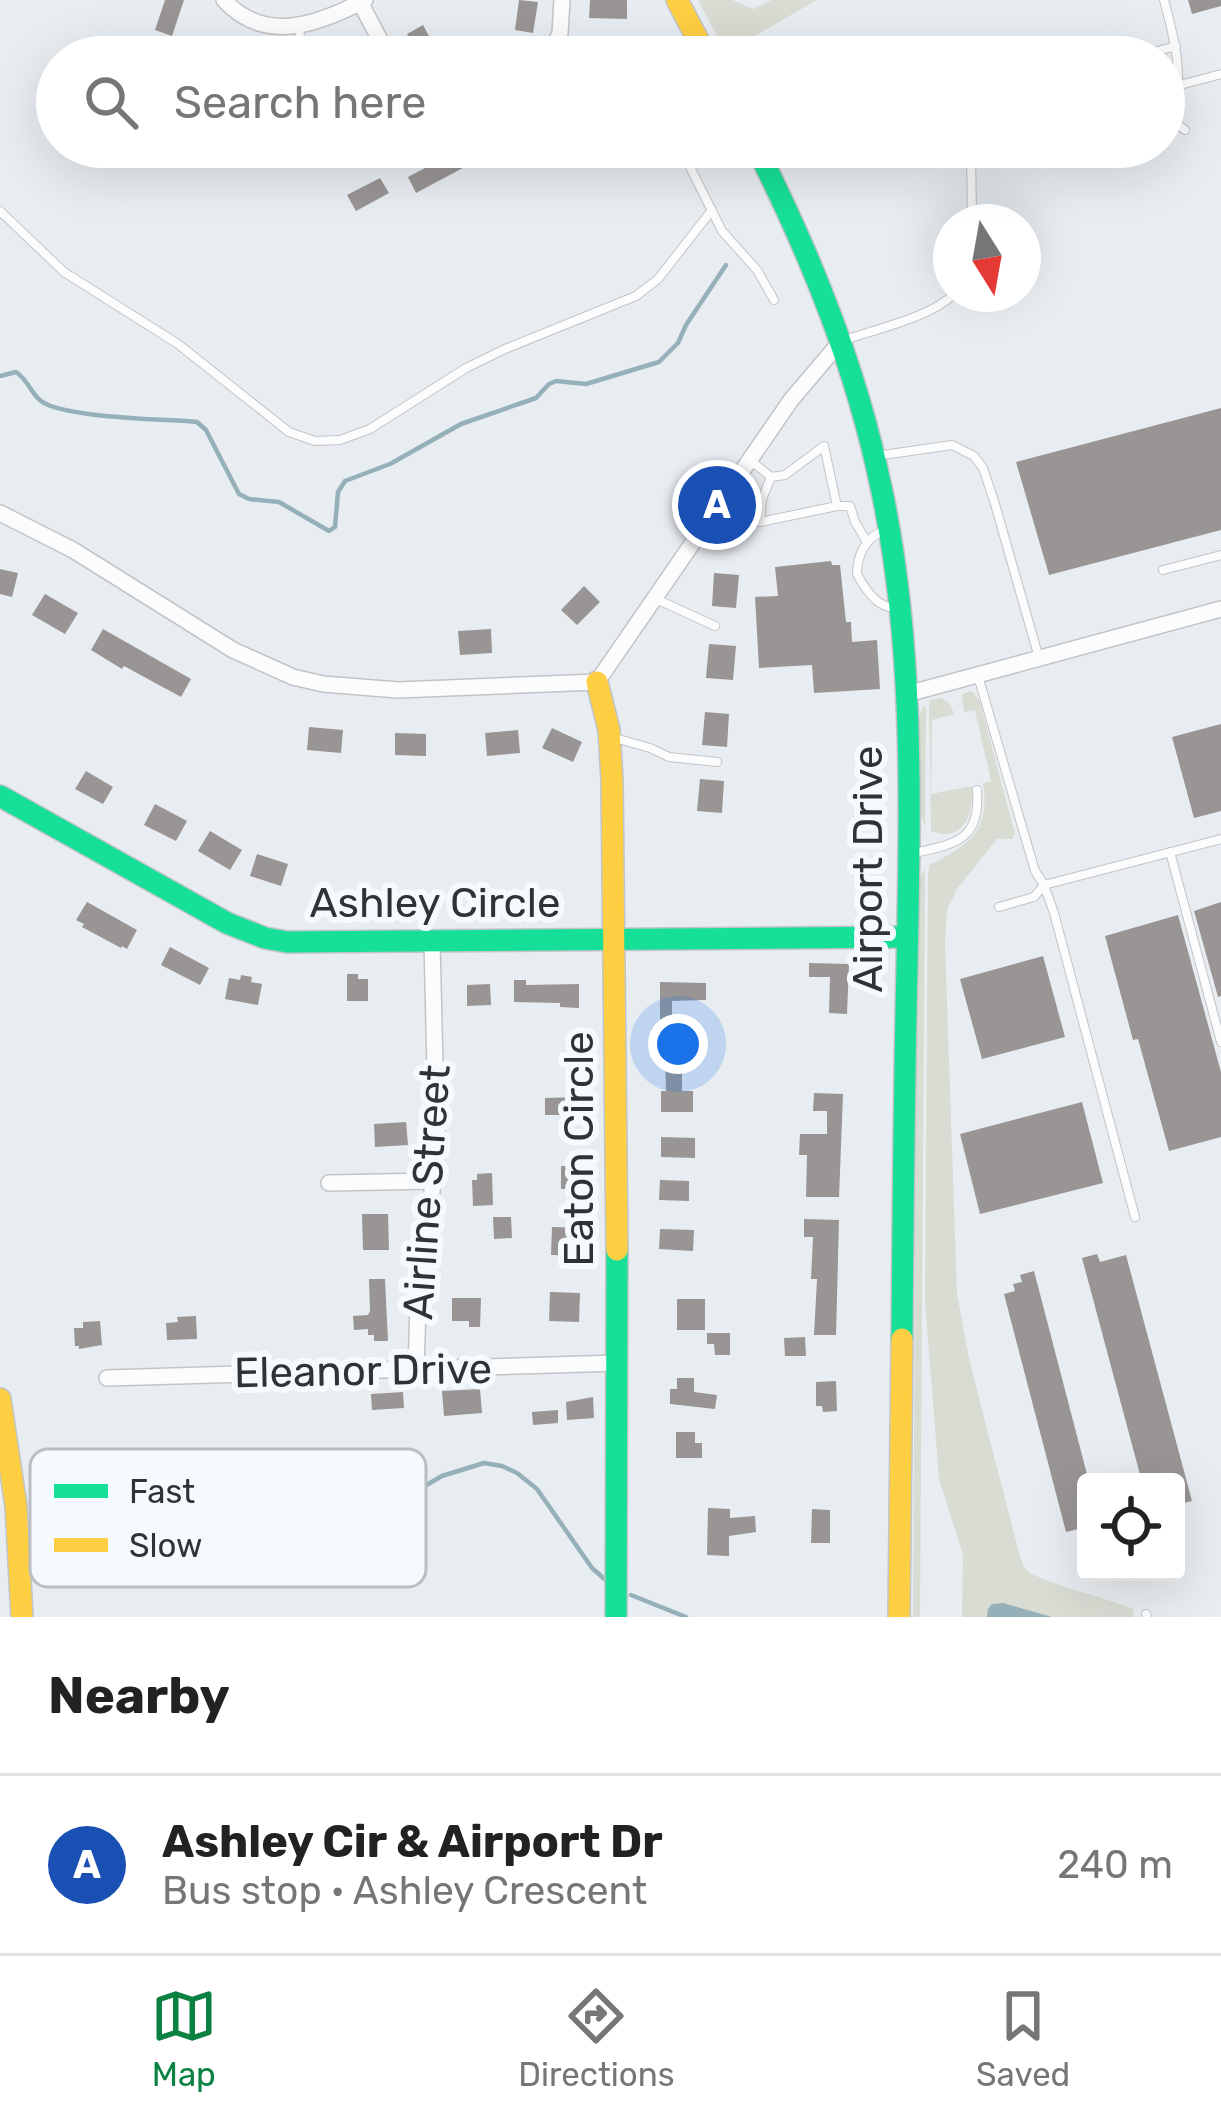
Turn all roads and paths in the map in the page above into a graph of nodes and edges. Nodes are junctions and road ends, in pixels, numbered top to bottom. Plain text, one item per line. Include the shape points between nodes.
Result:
1 (224, 0) edge
2 (562, 0) edge
3 (677, 0) edge
4 (1164, 0) edge
5 (362, 1) edge
6 (299, 26) junction
7 (300, 36) edge
8 (379, 36) edge
9 (559, 36) edge
10 (696, 36) edge
11 (1173, 36) edge
12 (1221, 74) edge
13 (1185, 84) edge
14 (691, 168) edge
15 (766, 168) edge
16 (971, 168) edge
17 (972, 204) edge
18 (712, 210) junction
19 (0, 211) edge
20 (774, 300) dead end
21 (933, 308) edge
22 (841, 341) junction
23 (874, 456) junction
24 (749, 459) junction
25 (771, 477) junction
26 (837, 506) junction
27 (0, 513) edge
28 (889, 530) junction
29 (867, 542) junction
30 (1221, 556) edge
31 (1163, 570) dead end
32 (654, 598) junction
33 (900, 608) junction
34 (1221, 609) edge
35 (715, 626) dead end
36 (1039, 658) junction
37 (978, 675) junction
38 (597, 682) junction
39 (907, 694) junction
40 (610, 737) junction
41 (717, 762) dead end
42 (977, 790) dead end
43 (0, 796) edge
44 (1221, 838) edge
45 (1171, 852) junction
46 (907, 854) junction
47 (1044, 885) junction
48 (999, 907) dead end
49 (907, 937) junction
50 (616, 940) junction
51 (432, 942) junction
52 (1221, 1042) edge
53 (434, 1181) junction
54 (328, 1183) dead end
55 (1135, 1217) dead end
56 (618, 1363) junction
57 (416, 1369) junction
58 (107, 1378) dead end
59 (0, 1399) edge
60 (22, 1617) edge
61 (616, 1617) edge
62 (899, 1617) edge

1 - 6 street via 249,18
2 - 9 street
3 - 10 main road
4 - 11 lane
5 - 6 street
5 - 8 street
6 - 7 lane
12 - 13 lane
14 - 18 lane
15 - 22 main road, Airport Drive
16 - 17 lane
18 - 19 lane via 636,296 485,358 370,429 315,441 289,432 178,344 64,272
18 - 20 lane
21 - 22 lane
22 - 23 main road, Airport Drive
22 - 24 street
23 - 28 main road, Airport Drive
23 - 36 lane via 952,445 974,456
24 - 25 lane
24 - 32 street
25 - 26 lane via 824,446
25 - 26 lane via 760,522
26 - 29 lane via 850,506
27 - 38 street via 293,677 398,690
28 - 29 lane
28 - 33 main road, Airport Drive
29 - 33 lane via 859,579 885,608
30 - 31 lane
32 - 35 lane
32 - 38 street
33 - 39 main road, Airport Drive
34 - 36 street
36 - 37 street
37 - 39 street
37 - 47 lane
38 - 40 main road, Eaton Circle
39 - 46 main road, Airport Drive
40 - 41 lane via 669,757
40 - 50 main road, Eaton Circle
42 - 46 lane via 971,830 953,845
43 - 51 main road, Ashley Circle via 244,931 286,942
44 - 45 lane
45 - 47 lane
45 - 52 lane
46 - 49 main road, Airport Drive
47 - 48 lane via 1034,897
47 - 55 lane
49 - 50 main road, Ashley Circle
49 - 62 main road, Airport Drive
50 - 51 main road, Ashley Circle
50 - 56 main road, Eaton Circle
51 - 53 street, Airline Street
53 - 54 street
53 - 57 street, Airline Street
56 - 57 street, Eleanor Drive
56 - 61 main road, Eaton Circle
57 - 58 street, Eleanor Drive
59 - 60 main road

